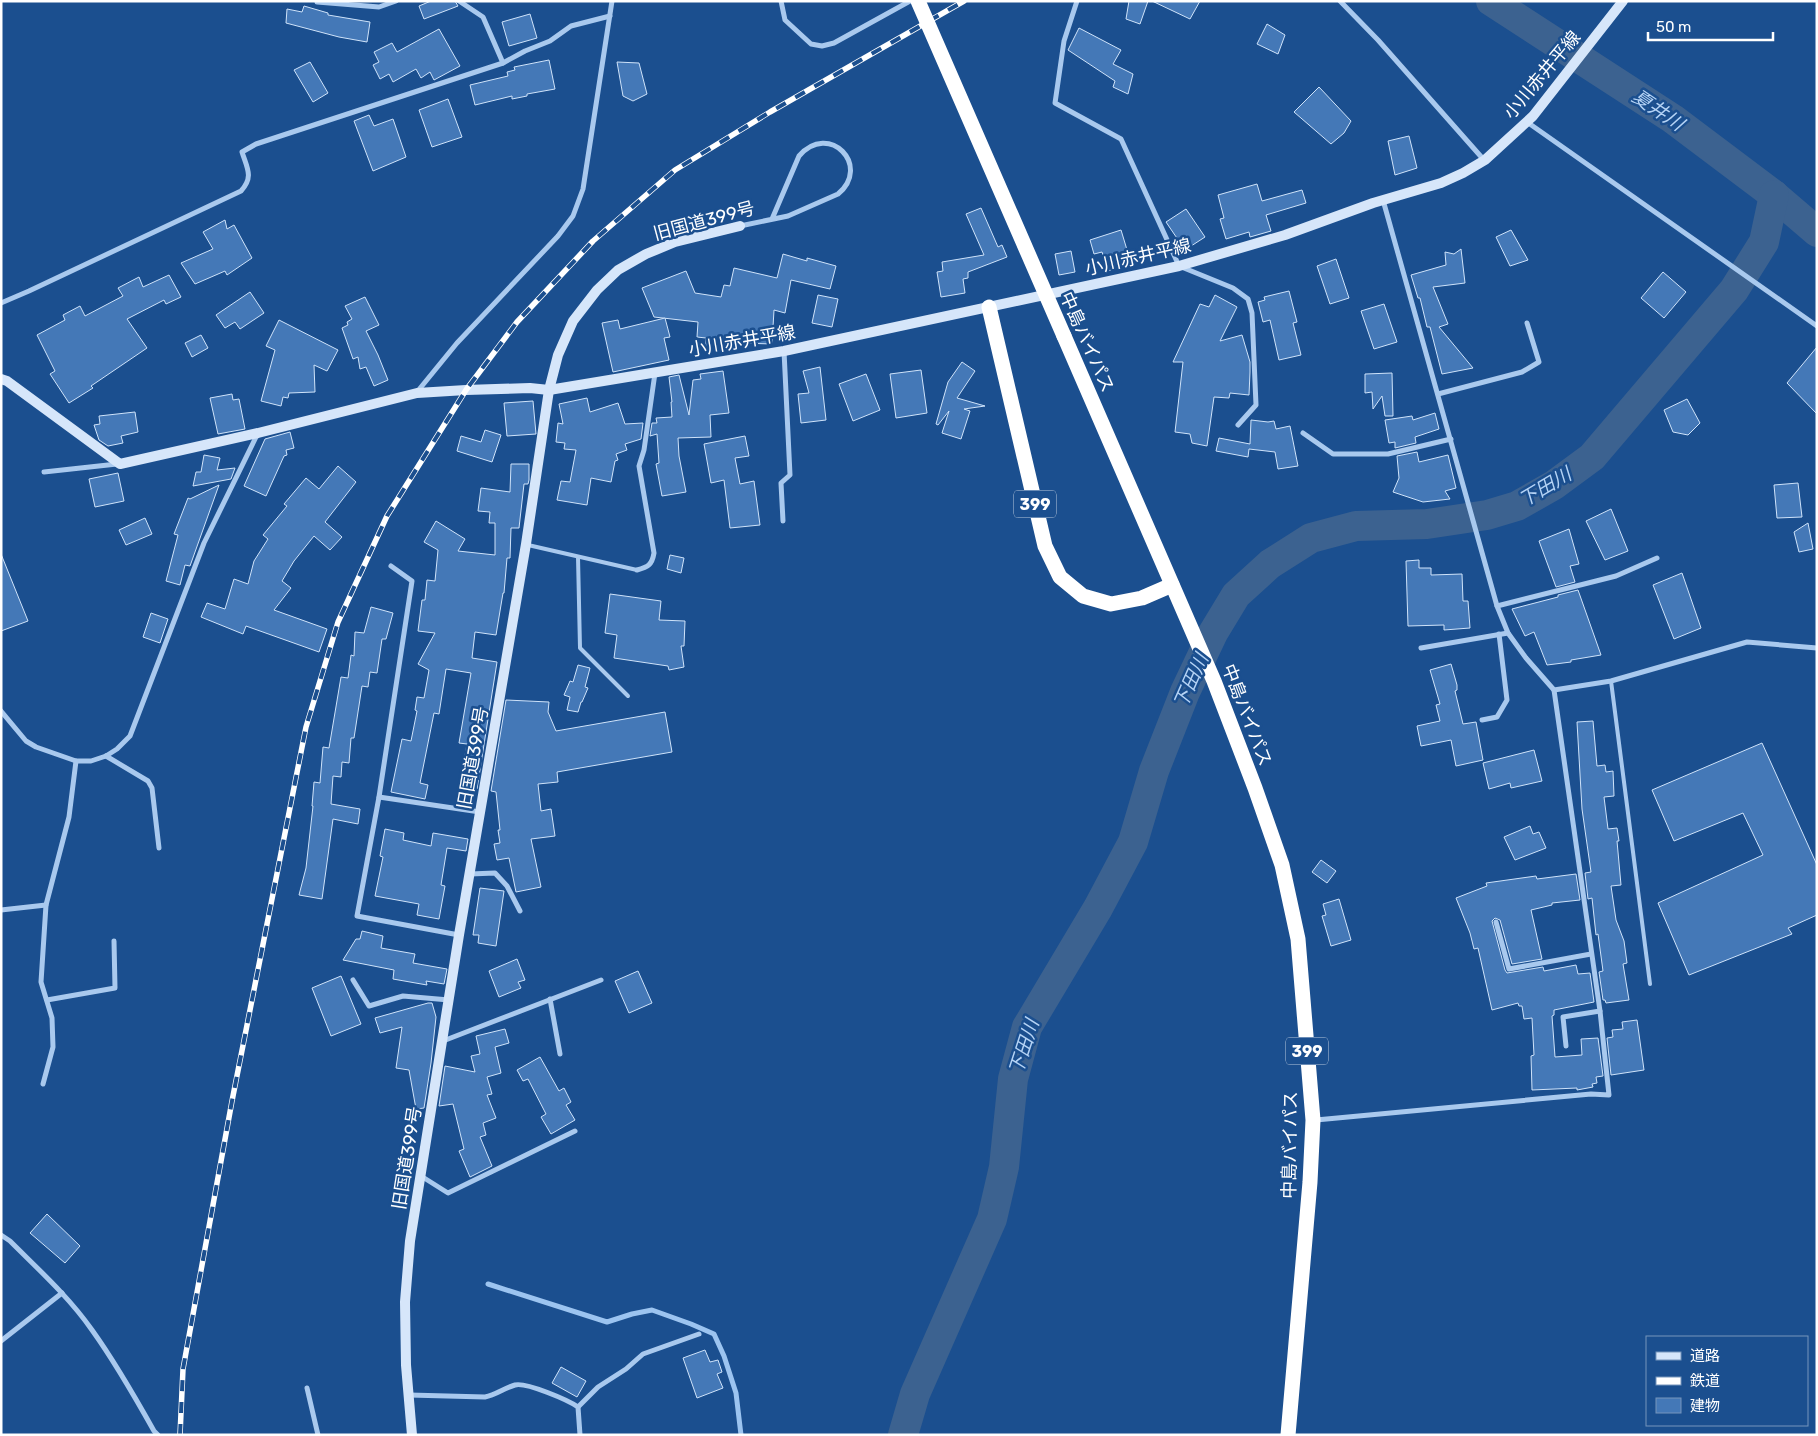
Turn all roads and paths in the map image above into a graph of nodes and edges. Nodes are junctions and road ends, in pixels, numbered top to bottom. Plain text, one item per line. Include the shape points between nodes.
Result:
1 (396, 1) edge
2 (459, 1) edge
3 (612, 1) edge
4 (781, 1) edge
5 (910, 1) edge
6 (918, 1) edge
7 (1077, 1) edge
8 (1340, 1) edge
9 (317, 2) edge
10 (1622, 2) edge
11 (610, 16) junction
12 (503, 63) junction
13 (1530, 119) junction
14 (1485, 160) junction
15 (1383, 200) junction
16 (772, 220) junction
17 (740, 226) joint
18 (1179, 266) junction
19 (1, 303) edge
20 (989, 307) junction
21 (1527, 323) dead end
22 (1817, 326) edge
23 (784, 351) junction
24 (655, 373) junction
25 (1, 379) edge
26 (549, 390) junction
27 (417, 393) junction
28 (1438, 394) junction
29 (1238, 425) dead end
30 (258, 433) junction
31 (1303, 433) dead end
32 (1451, 439) junction
33 (120, 464) junction
34 (44, 472) dead end
35 (783, 521) dead end
36 (526, 544) junction
37 (578, 557) junction
38 (1657, 558) dead end
39 (391, 566) dead end
40 (637, 570) joint
41 (1172, 585) junction
42 (1497, 606) junction
43 (1508, 633) junction
44 (1499, 634) junction
45 (1421, 648) dead end
46 (1817, 648) edge
47 (1610, 681) junction
48 (1554, 690) junction
49 (628, 696) dead end
50 (1, 711) edge
51 (1482, 720) dead end
52 (106, 756) junction
53 (76, 761) junction
54 (380, 797) junction
55 (480, 812) junction
56 (159, 848) dead end
57 (470, 874) junction
58 (46, 905) junction
59 (1, 910) edge
60 (520, 911) dead end
61 (1496, 922) dead end
62 (459, 935) junction
63 (114, 941) dead end
64 (1591, 954) junction
65 (353, 980) dead end
66 (601, 980) dead end
67 (1650, 984) dead end
68 (550, 999) junction
69 (47, 1000) junction
70 (449, 1000) junction
71 (1600, 1011) junction
72 (442, 1041) junction
73 (1566, 1046) dead end
74 (560, 1054) dead end
75 (43, 1084) dead end
76 (1313, 1120) junction
77 (575, 1131) dead end
78 (421, 1176) junction
79 (1, 1235) edge
80 (62, 1293) junction
81 (700, 1334) dead end
82 (1, 1341) edge
83 (307, 1388) dead end
84 (409, 1396) junction
85 (578, 1407) junction
86 (158, 1435) edge
87 (318, 1435) edge
88 (412, 1435) edge
89 (580, 1435) edge
90 (1288, 1435) edge

1 - 9 street via 378,7
2 - 12 street via 483,17
3 - 11 street
4 - 5 street via 785,20 790,26 811,44 822,46 834,43
6 - 41 highway, 中島バイパス / 399, bridge
7 - 18 street via 1064,41 1055,103 1121,139
8 - 14 street
10 - 13 street, 小川赤井平線
11 - 12 street via 571,26 550,41
11 - 27 street via 584,189 573,216
12 - 19 street via 256,144 242,152 249,175 247,184 240,191
13 - 14 street, 小川赤井平線
13 - 22 street
14 - 15 street, 小川赤井平線 via 1441,183
15 - 18 street, 小川赤井平線 via 1285,235
15 - 28 street
16 - 16 street, 旧国道399号 via 844,190 850,176 845,154 833,144 825,143 817,143 804,150
16 - 17 street, 旧国道399号
17 - 26 street, 旧国道399号 via 675,242 618,270 597,290 573,321 558,355
18 - 20 street, 小川赤井平線
18 - 29 street via 1233,288 1248,300 1252,312 1256,406
20 - 23 street, 小川赤井平線
20 - 41 highway, 399 via 1044,546 1060,577 1083,596 1112,604 1142,598
21 - 28 street via 1539,362 1522,372
23 - 24 street, 小川赤井平線
23 - 35 street via 790,475 782,483
24 - 26 street, 小川赤井平線
24 - 40 street via 639,466 654,553 653,562 648,567
25 - 33 street
26 - 27 street, 小川赤井平線
26 - 36 street, 旧国道399号
27 - 30 street, 小川赤井平線
28 - 32 street
30 - 33 street, 小川赤井平線
30 - 52 street via 204,543 130,736
31 - 32 street via 1333,454 1388,454
32 - 42 street
33 - 34 street
36 - 37 lane
36 - 55 street, 旧国道399号
37 - 40 lane
37 - 49 lane via 580,648
38 - 42 street via 1616,576
39 - 54 street via 412,581
41 - 76 highway, 中島バイパス / 399 via 1214,680 1282,865 1298,939
42 - 43 street
43 - 44 street
43 - 48 street
44 - 45 street
44 - 51 street via 1507,700 1497,717
46 - 47 street via 1747,642
47 - 48 street
47 - 67 lane
48 - 64 street
50 - 53 street via 26,741
52 - 53 street
52 - 56 street via 148,782 152,788
53 - 58 street via 69,817
54 - 55 street
54 - 62 street via 357,916
55 - 57 street, 旧国道399号
57 - 60 street via 495,873 507,886
57 - 62 street, 旧国道399号
58 - 59 street
58 - 69 street via 41,982
61 - 64 street via 1509,970
62 - 70 street, 旧国道399号
63 - 69 street via 115,988
64 - 71 street
65 - 70 street via 369,1006 403,996
66 - 68 street
68 - 72 street
68 - 74 street
69 - 75 street via 52,1018 53,1047
70 - 72 street, 旧国道399号
71 - 73 street via 1563,1017
71 - 76 street via 1608,1095
72 - 78 street, 旧国道399号
76 - 90 highway, 中島バイパス / 399
77 - 78 street via 448,1193
78 - 84 street, 旧国道399号 via 410,1241 405,1302
79 - 80 street
80 - 82 street
80 - 86 street via 92,1330
81 - 85 street via 643,1354 598,1387
83 - 87 street
84 - 85 street via 485,1397 516,1384 566,1399
84 - 88 street, 旧国道399号
85 - 89 street

